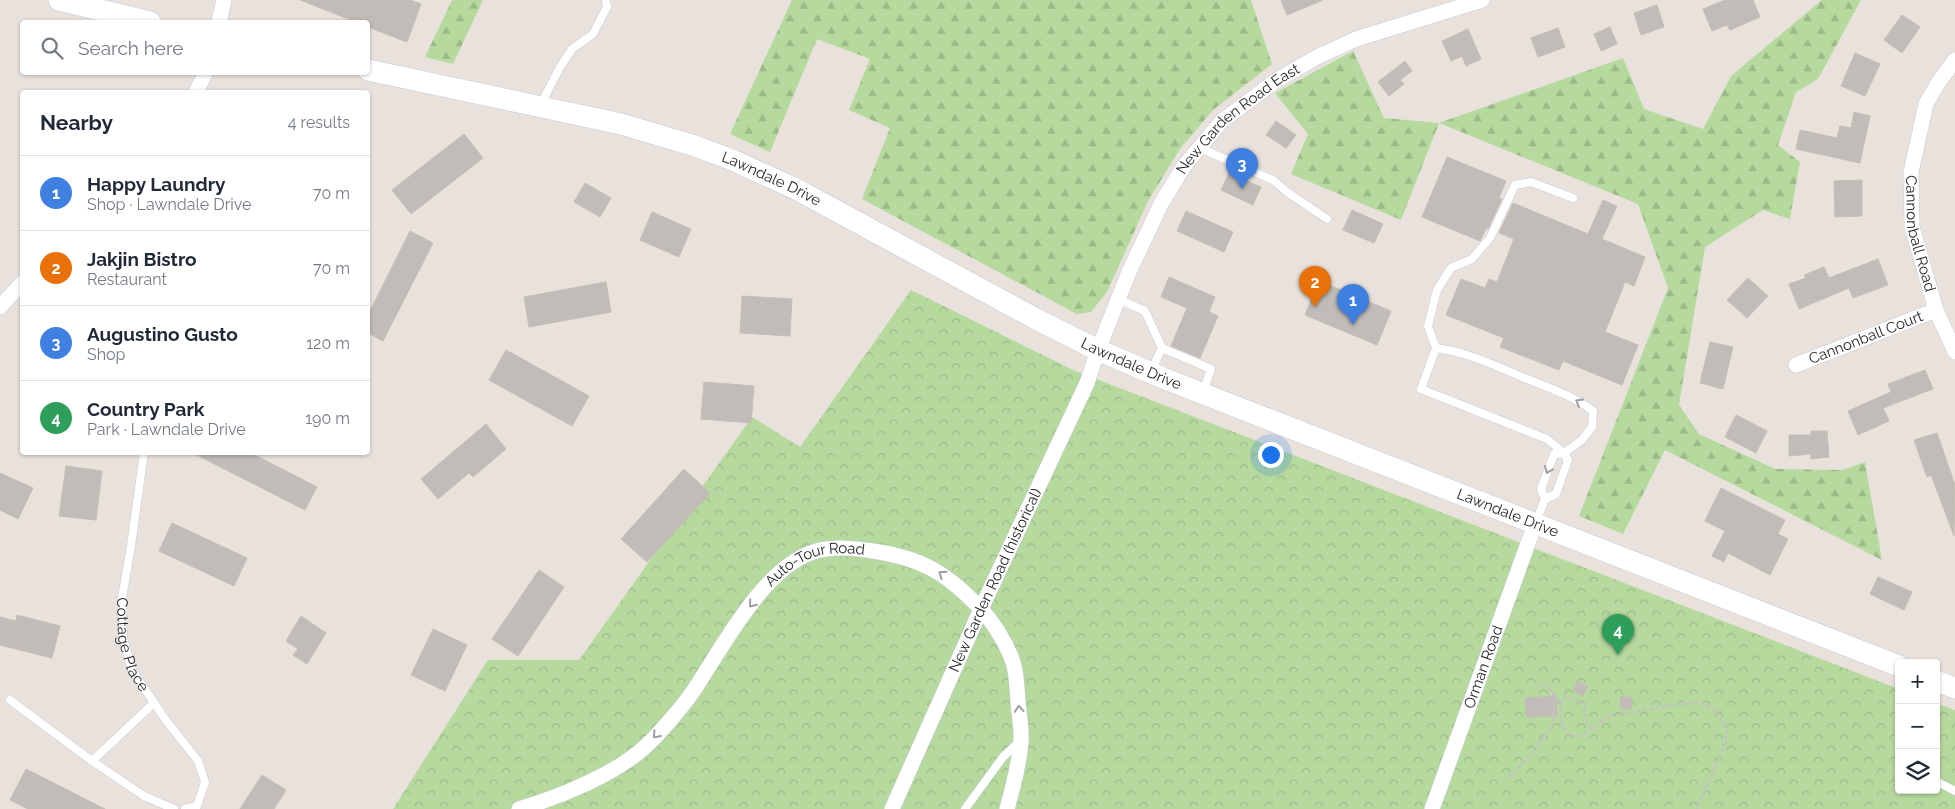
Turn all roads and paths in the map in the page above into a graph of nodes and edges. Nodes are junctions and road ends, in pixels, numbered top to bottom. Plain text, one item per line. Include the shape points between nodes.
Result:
1 (59, 0) edge
2 (224, 0) edge
3 (606, 0) edge
4 (1482, 0) edge
5 (142, 20) edge
6 (219, 20) edge
7 (1955, 60) edge
8 (370, 70) edge
9 (204, 75) edge
10 (197, 90) edge
11 (541, 106) junction
12 (1200, 148) junction
13 (1573, 198) dead end
14 (1327, 220) dead end
15 (20, 285) edge
16 (1118, 299) junction
17 (0, 307) edge
18 (1936, 310) junction
19 (1162, 348) junction
20 (1436, 348) junction
21 (1098, 350) junction
22 (1955, 352) edge
23 (1796, 365) dead end
24 (1151, 373) junction
25 (1202, 393) junction
26 (1564, 453) junction
27 (144, 455) edge
28 (1545, 499) junction
29 (1535, 524) junction
30 (981, 609) junction
31 (1895, 664) edge
32 (1940, 682) edge
33 (1544, 683) dead end
34 (1955, 688) edge
35 (1554, 694) junction
36 (10, 700) dead end
37 (1561, 702) junction
38 (154, 703) junction
39 (1593, 728) junction
40 (1021, 740) junction
41 (92, 761) junction
42 (1508, 777) dead end
43 (1940, 783) edge
44 (1955, 791) edge
45 (174, 809) edge
46 (186, 809) edge
47 (519, 809) edge
48 (892, 809) edge
49 (965, 809) edge
50 (1008, 809) edge
51 (1432, 809) edge
52 (1697, 809) edge

1 - 5 main road
2 - 6 street
3 - 11 lane via 607,7 593,34 572,49
4 - 12 street, New Garden Road East via 1356,39 1317,57 1277,80 1222,121
7 - 18 street, Cannonball Road via 1926,104 1911,172 1912,227
8 - 11 main road, Lawndale Drive
9 - 10 street
11 - 21 main road, Lawndale Drive via 656,134 765,173
12 - 14 lane via 1274,180
12 - 16 street, New Garden Road East via 1184,166 1161,204
13 - 20 lane via 1531,182 1516,185 1490,238 1472,259 1451,268 1437,290 1428,326
15 - 17 street
16 - 19 lane via 1144,311
16 - 21 street, New Garden Road East
18 - 22 street, Cannonball Road
18 - 23 street, Cannonball Court
19 - 24 lane
19 - 25 lane via 1211,369
20 - 26 lane via 1422,389 1547,439
26 -> 20 lane via 1582,440 1592,427 1593,410 1578,400 1495,366
21 - 24 main road, Lawndale Drive
21 - 30 street, New Garden Road (historical) via 1087,384
24 - 25 main road, Lawndale Drive
25 - 29 main road, Lawndale Drive
26 - 28 lane via 1568,460 1556,494
26 -> 28 lane via 1554,454 1541,488
27 - 38 lane, Cottage Place via 122,598 123,638 132,670
28 - 29 lane
29 - 31 main road, Lawndale Drive
29 - 51 street, Orman Road
40 -> 30 street, Auto-Tour Road via 1013,663
30 -> 47 street, Auto-Tour Road via 953,581 934,568 911,559 858,548 831,548 812,553 768,583 690,696 647,745 616,768 542,802
30 - 48 street, New Garden Road (historical)
32 - 34 main road
33 - 35 path
35 - 37 path
35 - 42 path via 1553,724 1531,755
36 - 41 lane
37 - 39 path via 1564,698 1571,698 1584,704 1585,718
37 - 39 path via 1560,721 1569,734 1582,736
38 - 41 lane
38 - 46 lane, Cottage Place via 198,761 205,782 197,806
39 - 52 path via 1608,716 1685,703 1700,703 1715,710 1727,729 1725,744
40 - 49 lane
40 - 50 street, Auto-Tour Road
41 - 45 lane via 144,796
43 - 44 lane

